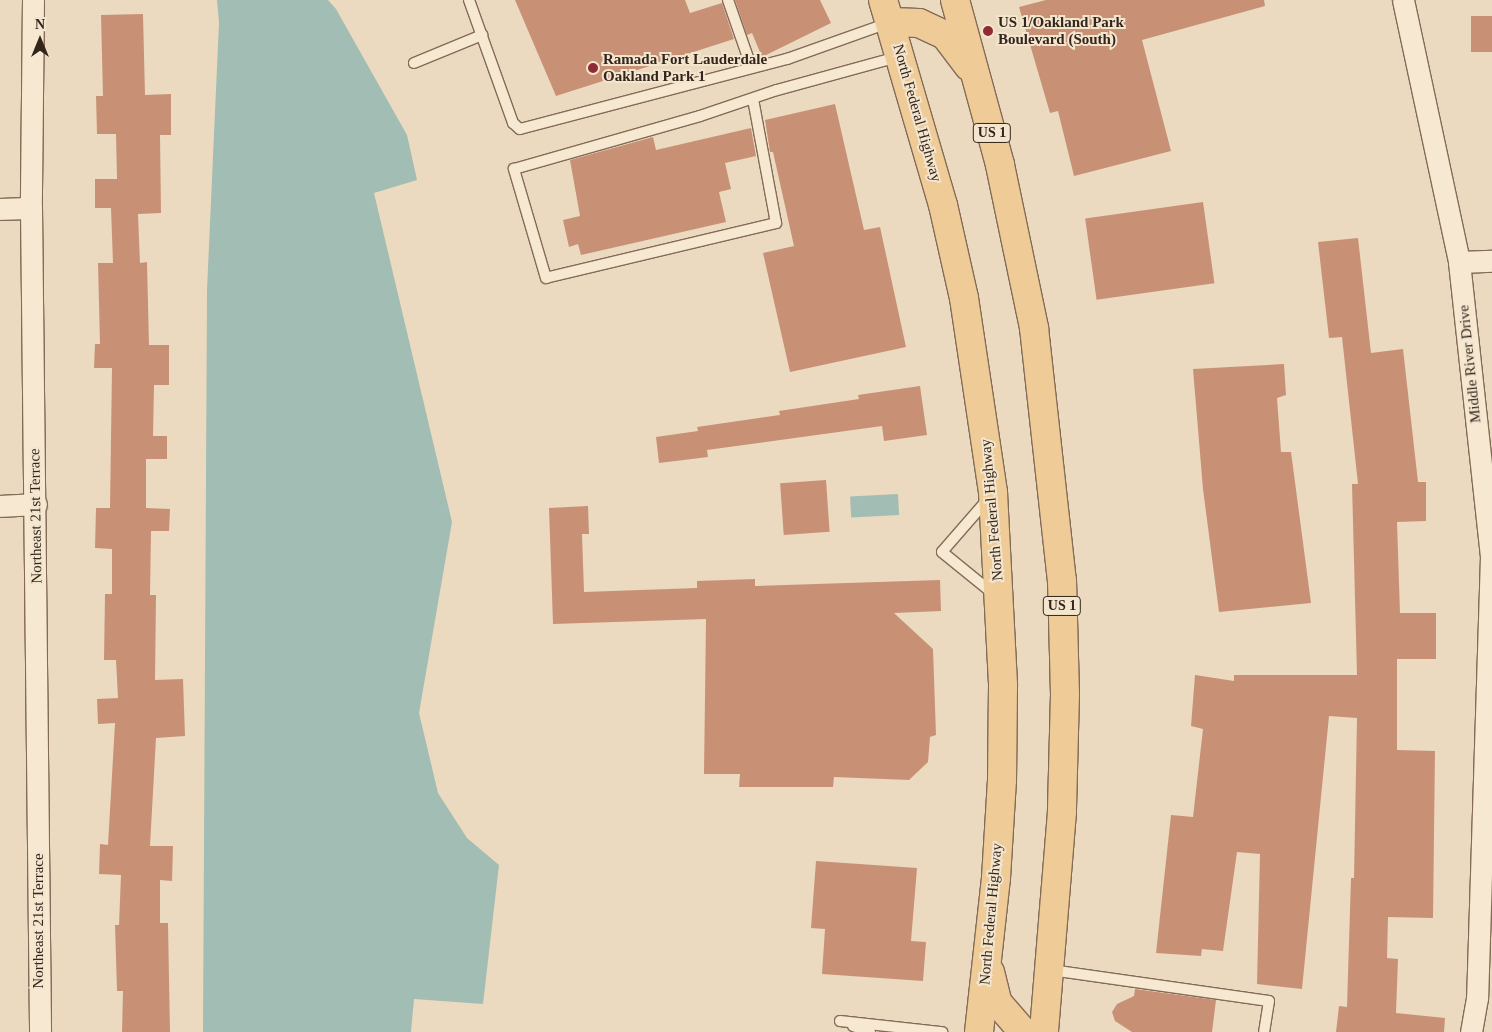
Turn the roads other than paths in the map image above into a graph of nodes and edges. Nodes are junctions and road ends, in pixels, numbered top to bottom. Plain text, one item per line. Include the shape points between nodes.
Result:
1 (33, 0) edge
2 (469, 0) edge
3 (728, 0) edge
4 (956, 0) edge
5 (1403, 0) edge
6 (887, 11) edge
7 (482, 35) junction
8 (902, 57) junction
9 (414, 64) dead end
10 (751, 66) junction
11 (979, 82) junction
12 (753, 100) junction
13 (31, 208) junction
14 (0, 209) edge
15 (1492, 261) edge
16 (1459, 262) junction
17 (993, 493) junction
18 (36, 504) junction
19 (0, 506) edge
20 (1492, 556) edge
21 (1000, 598) junction
22 (988, 966) junction
23 (1051, 970) junction
24 (40, 1032) edge
25 (870, 1032) edge
26 (942, 1032) edge
27 (979, 1032) edge
28 (1023, 1032) edge
29 (1044, 1032) edge
30 (1264, 1032) edge
31 (1471, 1032) edge

1 - 13 street, Northeast 21st Terrace
2 - 7 lane
3 - 10 lane
4 - 11 main road, US 1
5 - 16 street, Middle River Drive
6 - 8 main road, North Federal Highway
6 - 10 lane via 787,59
6 - 11 main road via 945,35
7 - 9 lane
7 - 10 lane via 514,123 520,129
8 - 12 lane
8 - 17 main road, North Federal Highway via 943,204 964,298
11 - 23 main road, US 1 via 1034,328 1062,580 1065,694 1062,812
12 - 12 lane via 514,169 546,278 776,223
13 - 14 street
13 - 18 street, Northeast 21st Terrace
15 - 16 street
16 - 20 street, Middle River Drive
17 - 21 main road, North Federal Highway
17 - 21 lane via 942,552
18 - 19 street
18 - 24 street, Northeast 21st Terrace
20 - 31 street, Middle River Drive via 1477,998
21 - 22 main road, North Federal Highway via 1002,780
22 - 27 main road, North Federal Highway
22 - 28 main road via 998,1003
23 - 29 main road, US 1
23 - 30 lane via 1269,1002
25 - 26 lane via 840,1021

